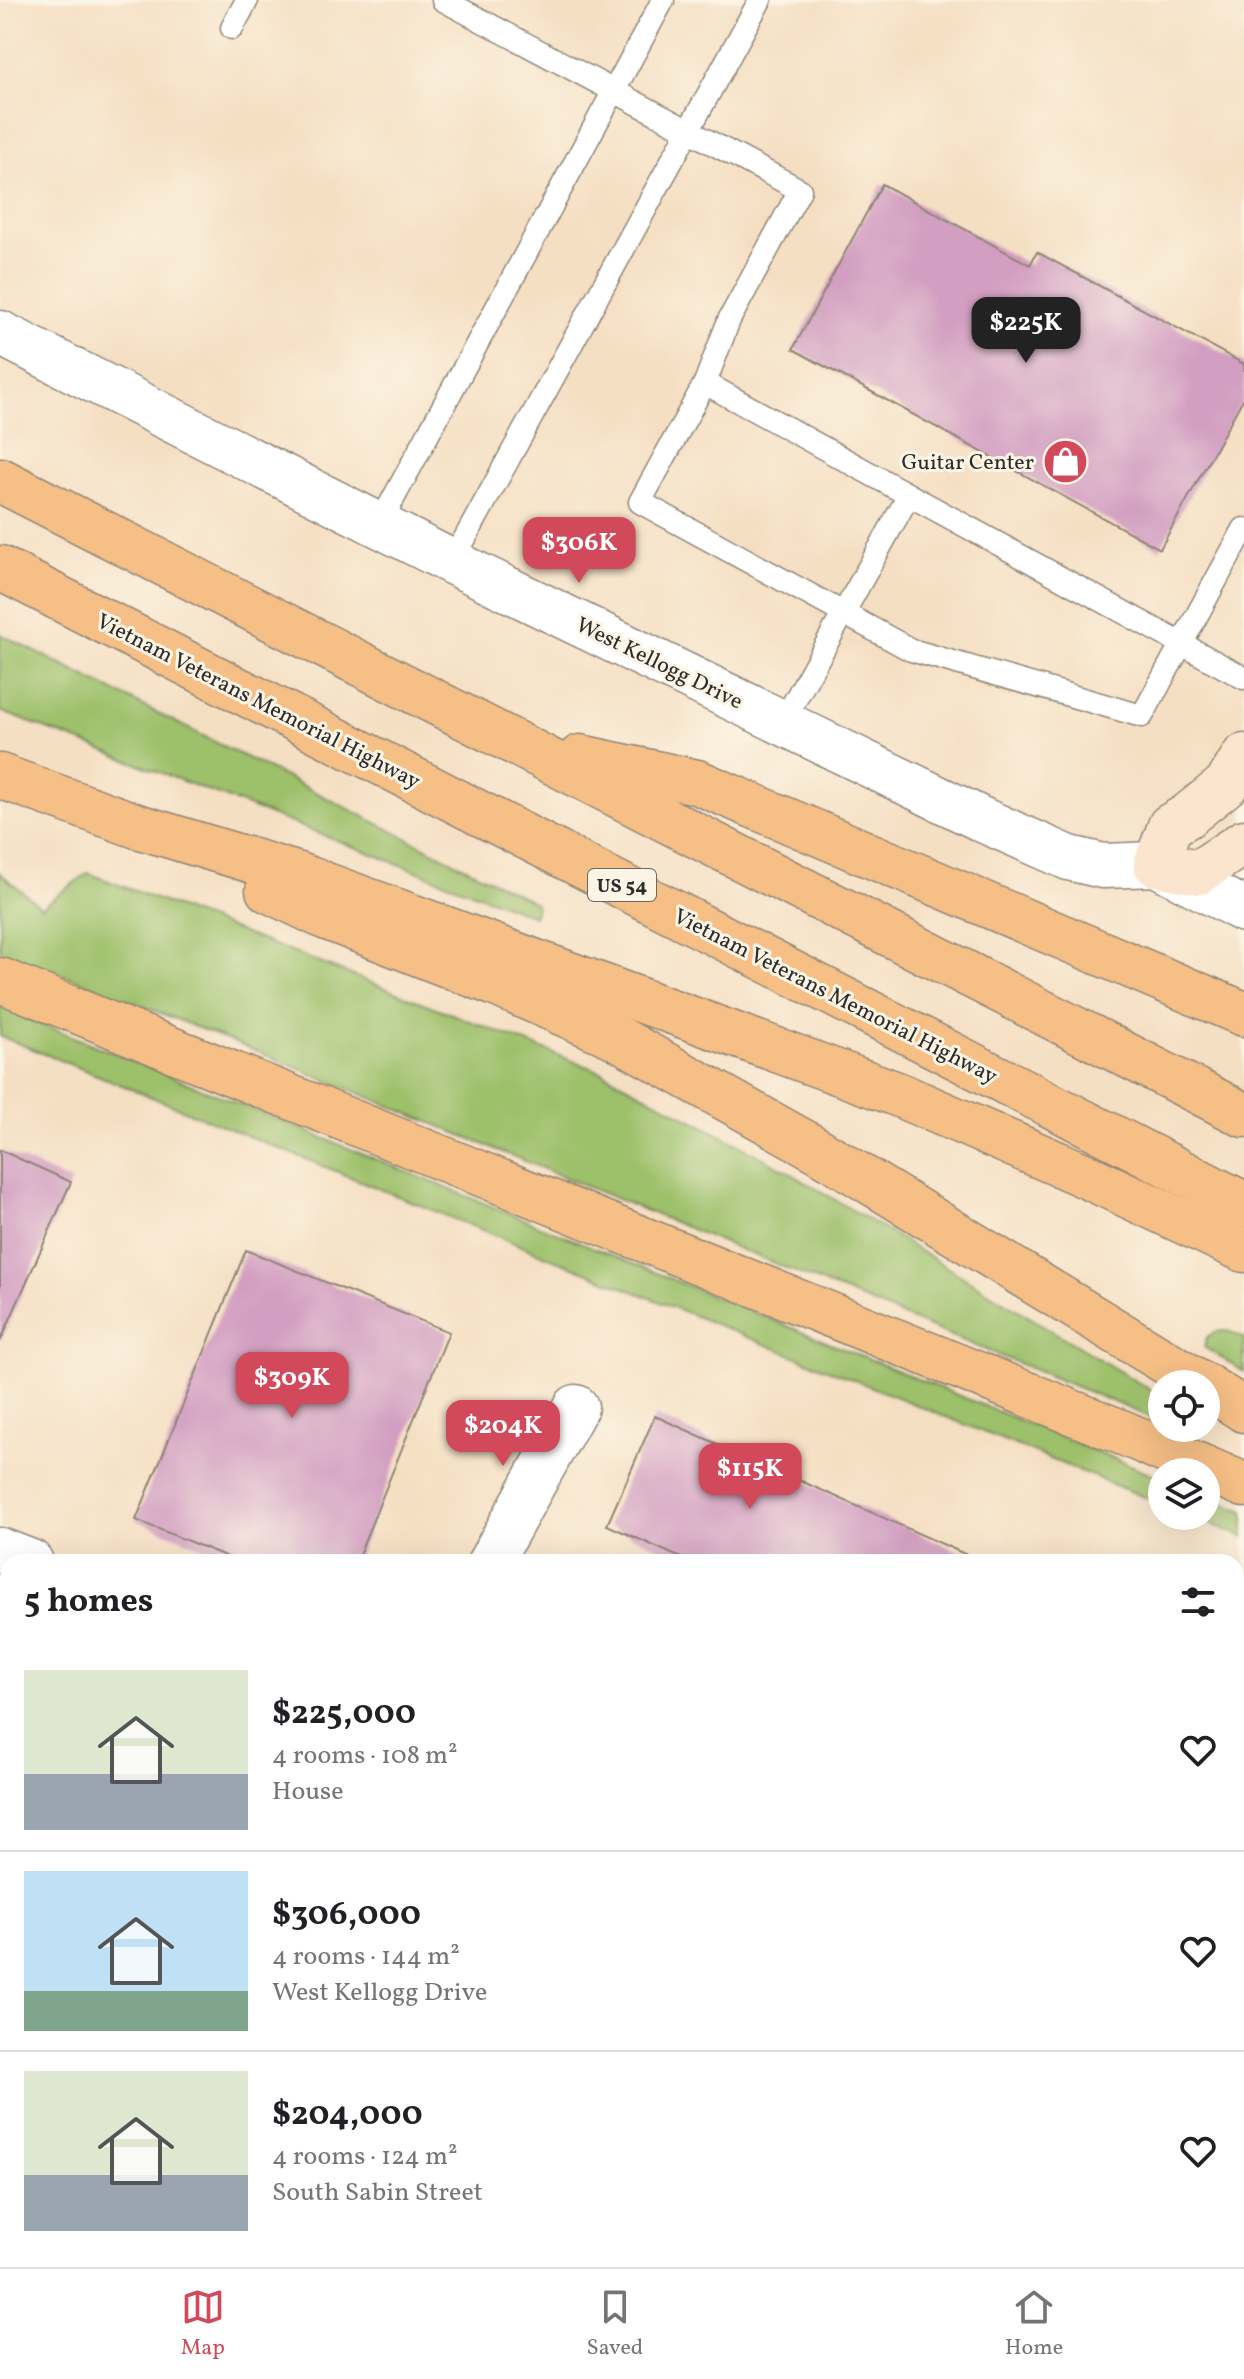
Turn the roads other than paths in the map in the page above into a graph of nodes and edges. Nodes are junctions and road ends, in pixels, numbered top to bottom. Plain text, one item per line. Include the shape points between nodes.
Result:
1 (247, 0) edge
2 (443, 0) edge
3 (663, 0) edge
4 (760, 0) edge
5 (232, 28) dead end
6 (614, 92) junction
7 (689, 131) junction
8 (0, 333) edge
9 (705, 383) junction
10 (0, 480) edge
11 (909, 495) junction
12 (379, 525) junction
13 (1244, 529) edge
14 (452, 562) junction
15 (0, 568) edge
16 (844, 613) junction
17 (1181, 643) junction
18 (1244, 678) edge
19 (783, 722) junction
20 (523, 745) junction
21 (1244, 756) edge
22 (0, 776) edge
23 (1244, 842) edge
24 (1156, 864) junction
25 (248, 869) junction
26 (1244, 910) edge
27 (0, 980) edge
28 (1244, 1014) edge
29 (1244, 1115) edge
30 (1244, 1204) edge
31 (1244, 1250) edge
32 (1179, 1370) edge
33 (1220, 1395) edge
34 (576, 1407) dead end
35 (1244, 1410) edge
36 (1244, 1485) edge
37 (494, 1554) edge

1 - 5 lane
2 - 6 lane
3 - 6 lane
4 - 7 lane
6 - 7 lane
6 - 12 lane
7 - 9 lane via 800,190 729,320
7 - 14 lane
8 - 12 street, West Kellogg Drive
9 - 11 lane
9 - 16 lane via 640,502
10 - 20 highway
11 - 16 lane
11 - 17 lane
12 - 14 street, West Kellogg Drive
13 - 17 lane
14 - 19 street, West Kellogg Drive
15 - 30 highway, Vietnam Veterans Memorial Highway / US 54
16 - 17 lane via 911,650 1142,716
16 - 19 lane
17 - 18 lane
19 - 24 street, West Kellogg Drive via 1069,858 1103,866
20 - 28 highway via 697,782
20 - 29 highway
21 - 24 street via 1227,784 1170,826
22 - 25 highway
23 - 24 street via 1199,872
24 - 26 street, West Kellogg Drive
25 - 31 highway via 296,874 897,1094
25 - 32 highway via 325,917 614,1036 818,1150
27 - 36 highway
33 - 35 highway
34 - 37 street

